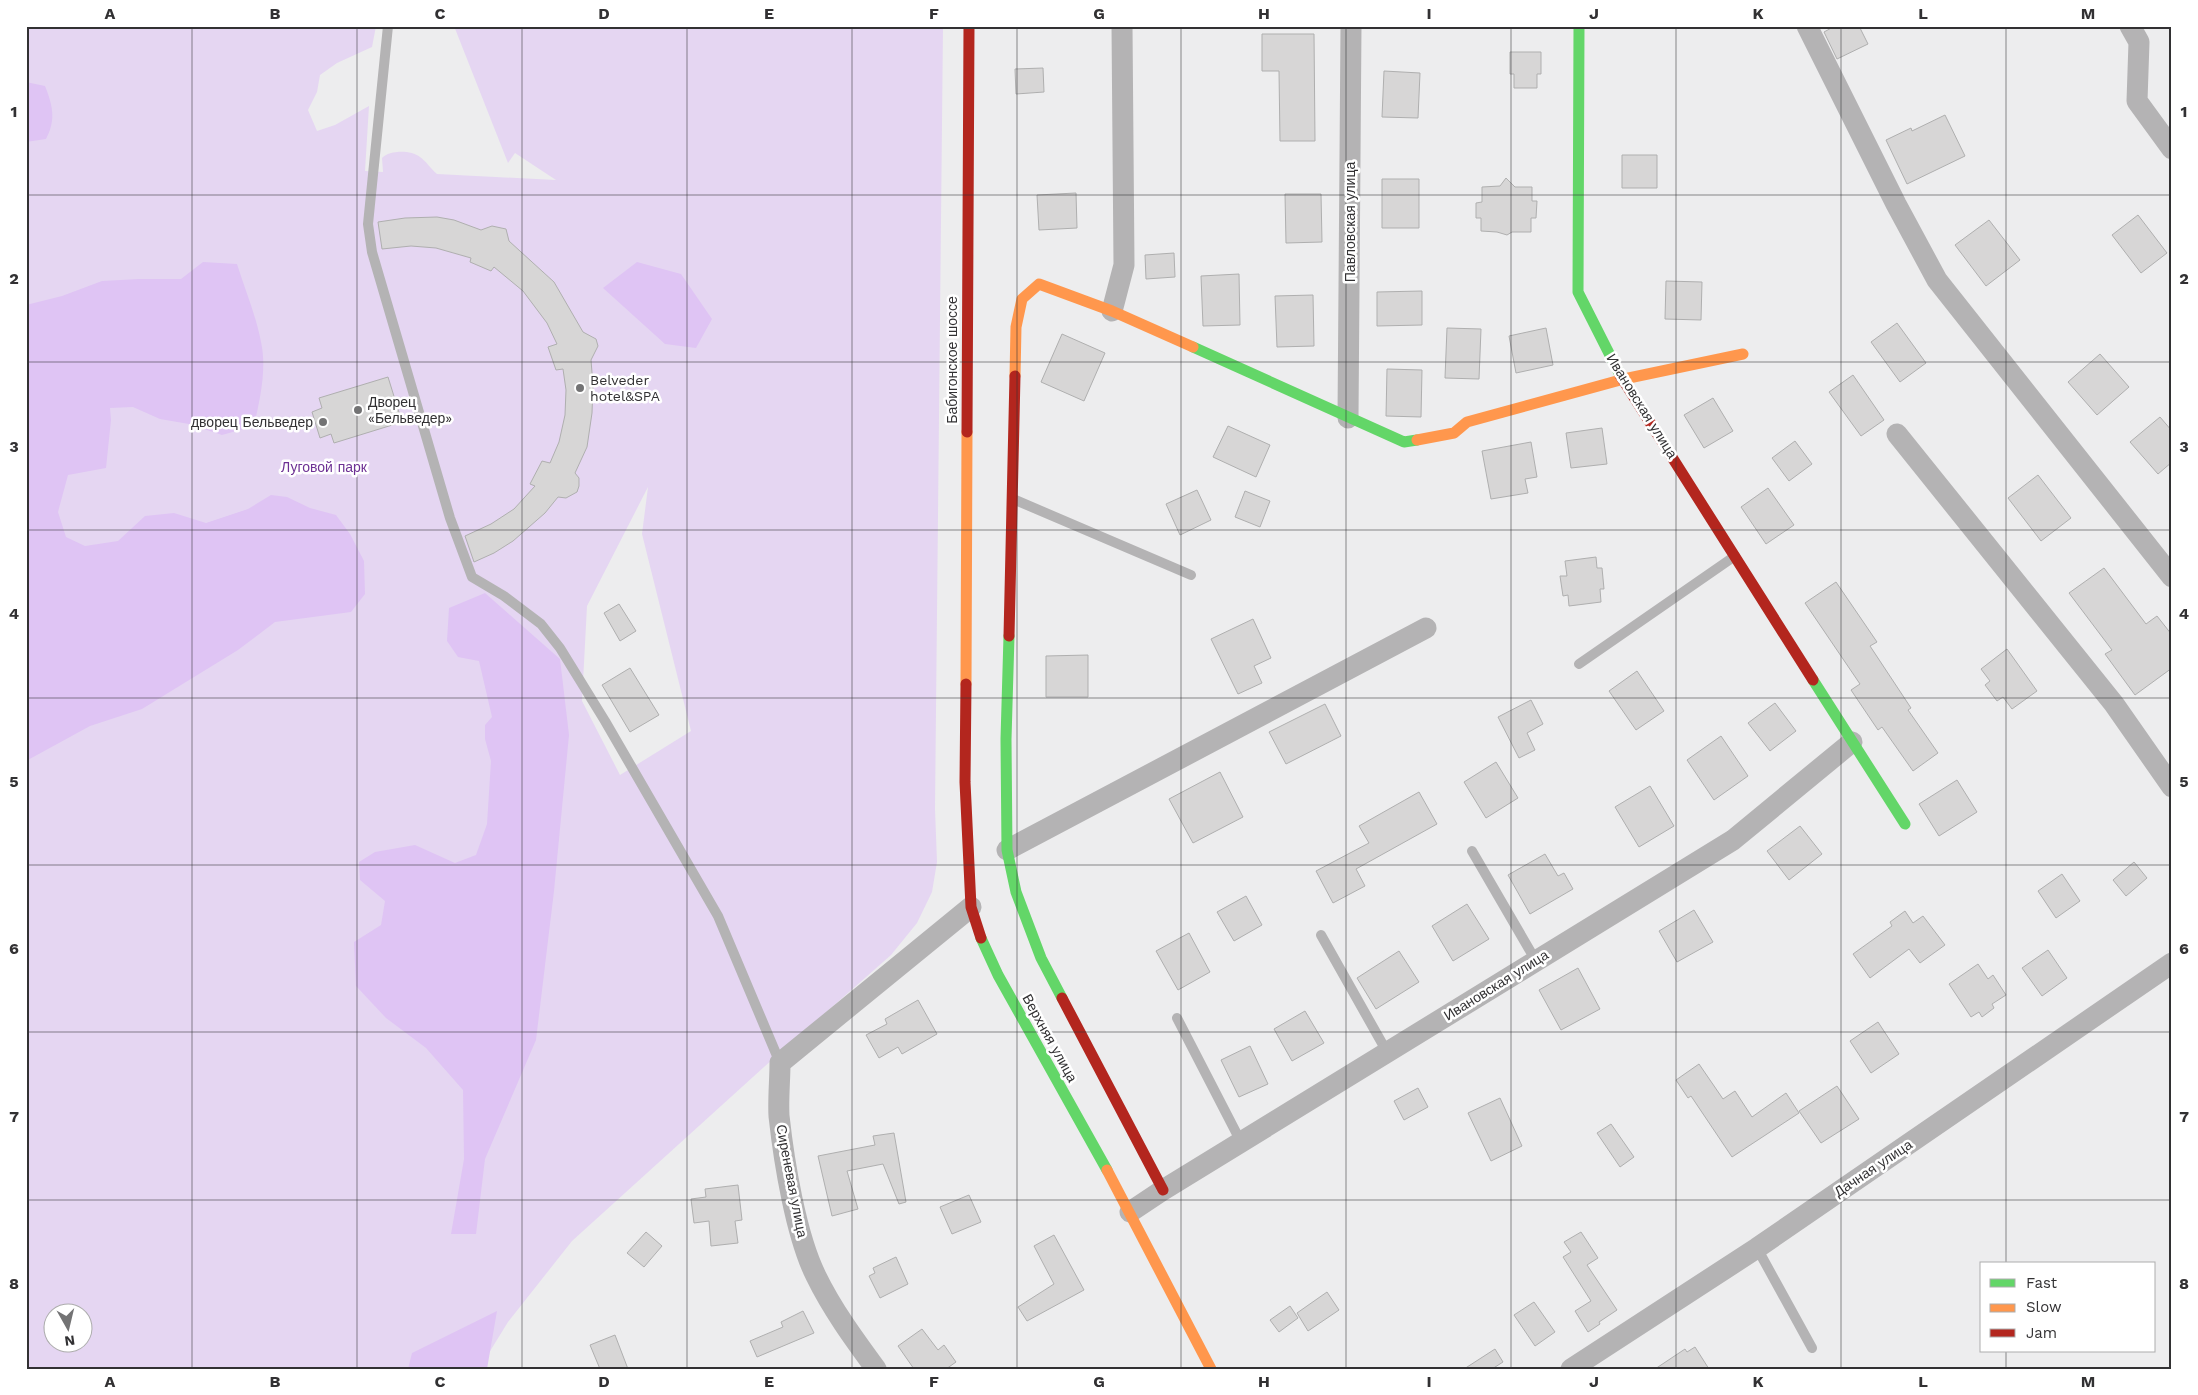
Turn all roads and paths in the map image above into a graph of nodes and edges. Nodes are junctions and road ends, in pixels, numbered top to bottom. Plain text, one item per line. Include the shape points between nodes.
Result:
1 (388, 26) edge
2 (969, 26) edge
3 (1122, 26) edge
4 (1351, 26) edge
5 (1579, 26) edge
6 (1807, 26) edge
7 (2130, 26) edge
8 (2172, 150) edge
9 (1112, 311) junction
10 (1743, 354) dead end
11 (1624, 379) junction
12 (1348, 418) junction
13 (1897, 434) dead end
14 (1010, 498) junction
15 (1736, 556) junction
16 (1191, 575) dead end
17 (2172, 576) edge
18 (1426, 628) dead end
19 (1579, 664) dead end
20 (966, 695) joint
21 (1852, 742) junction
22 (2172, 787) edge
23 (1905, 824) dead end
24 (1007, 850) junction
25 (1472, 851) dead end
26 (971, 907) junction
27 (1321, 935) dead end
28 (1536, 961) junction
29 (2172, 964) edge
30 (1177, 1018) dead end
31 (1387, 1052) junction
32 (780, 1063) junction
33 (1241, 1142) junction
34 (1163, 1190) junction
35 (1130, 1212) junction
36 (1757, 1248) junction
37 (1812, 1348) dead end
38 (876, 1369) edge
39 (1210, 1369) edge
40 (1571, 1369) edge

1 - 32 lane via 368,224 372,252 450,518 472,577 541,624 560,648 718,916
2 - 20 street, Бабигонское шоссе
3 - 9 street via 1124,265
4 - 12 street, Павловская улица
5 - 11 street, Ивановская улица via 1578,292
6 - 17 street via 1937,280
7 - 8 street via 2139,42 2137,102
9 - 12 street
9 - 14 street via 1039,284 1022,299 1016,326
10 - 11 street
11 - 12 street via 1467,422 1454,433 1404,442
11 - 15 street, Ивановская улица
13 - 22 street via 2114,704
14 - 16 lane
14 - 24 street
15 - 19 lane
15 - 21 street, Ивановская улица
18 - 24 street
20 - 26 street, Верхняя улица via 965,798
21 - 23 street, Ивановская улица
21 - 28 street, Ивановская улица via 1733,840
24 - 34 street via 1016,892 1041,958
25 - 28 lane
26 - 32 street
26 - 35 street, Верхняя улица via 998,975
27 - 31 lane
28 - 31 street, Ивановская улица
29 - 36 street, Дачная улица
30 - 33 lane
31 - 33 street, Ивановская улица
32 - 38 street, Сиреневая улица via 779,1115 801,1233 815,1274 836,1313
33 - 34 street, Ивановская улица
34 - 35 street, Ивановская улица
35 - 39 street, Верхняя улица
36 - 37 lane
36 - 40 street, Дачная улица

